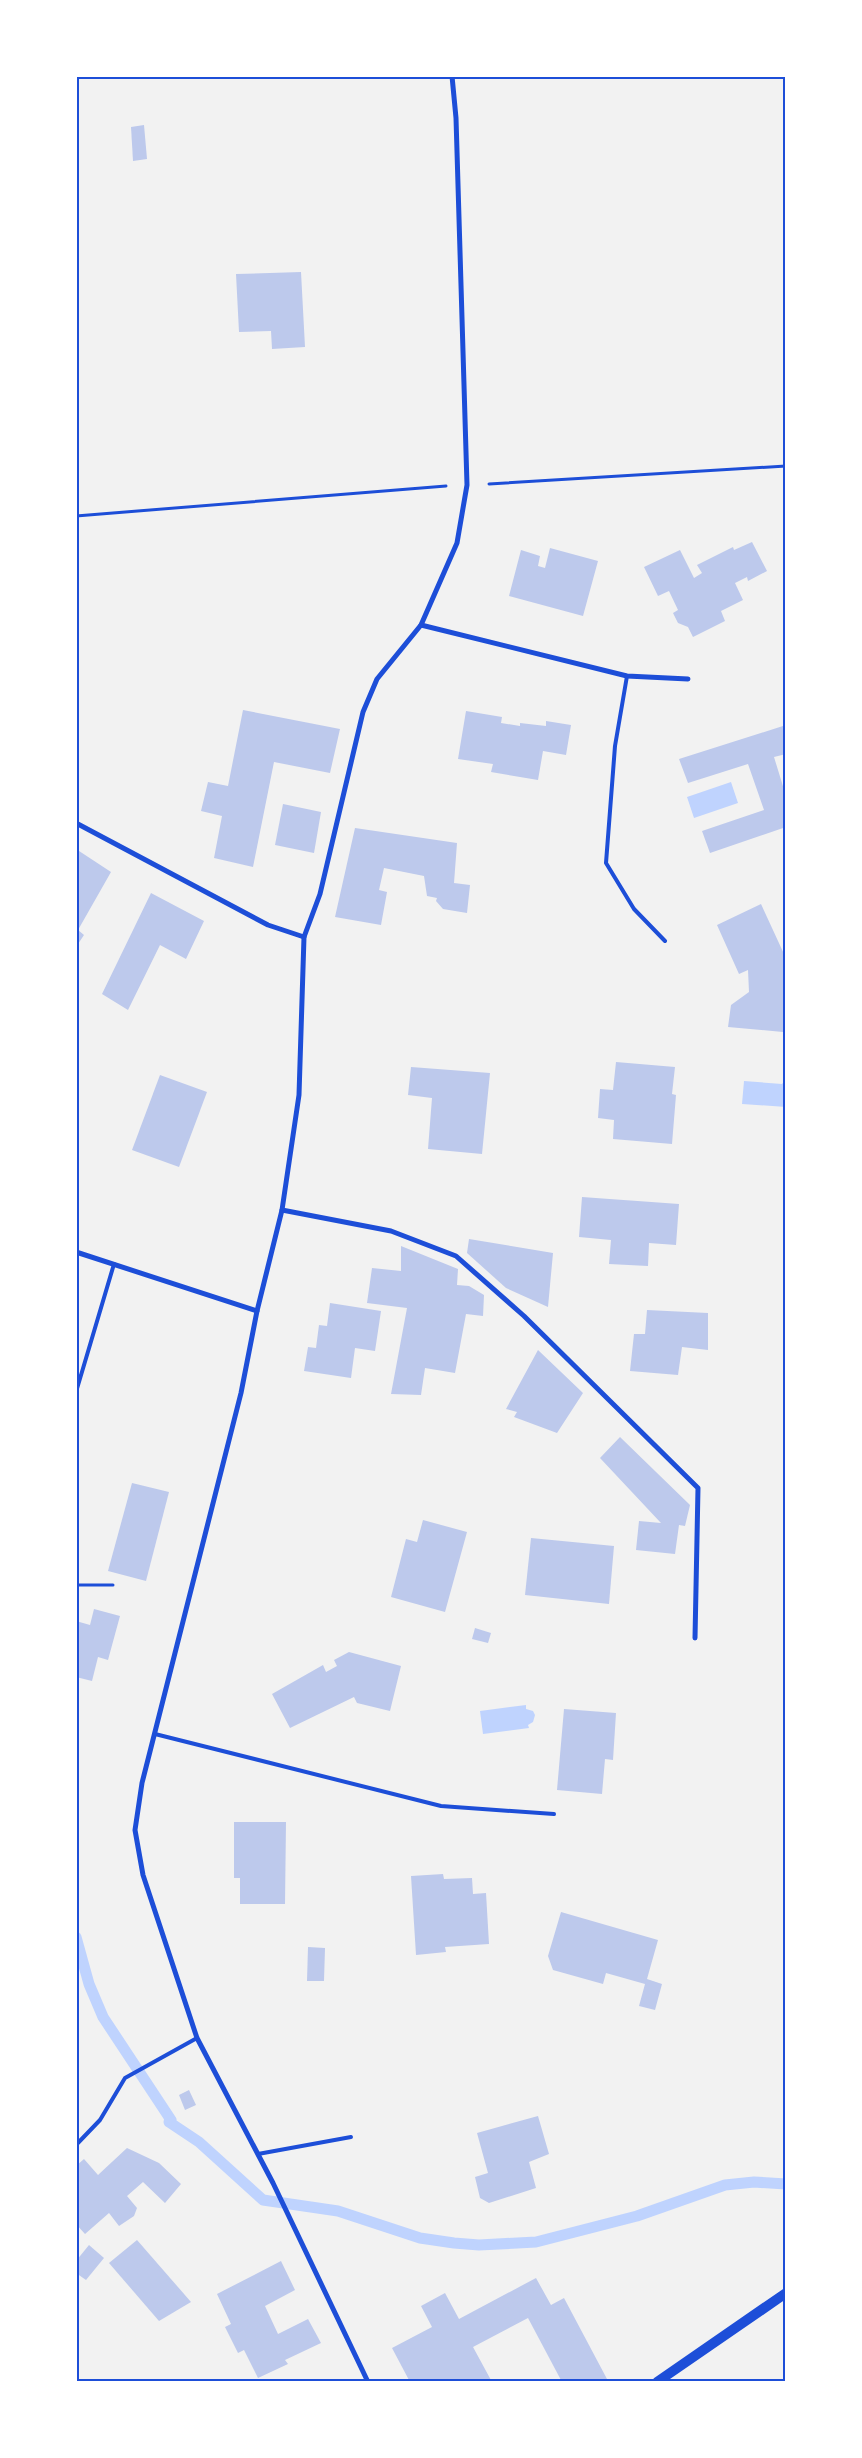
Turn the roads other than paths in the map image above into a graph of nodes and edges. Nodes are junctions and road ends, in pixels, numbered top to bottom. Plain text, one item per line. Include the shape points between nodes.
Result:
1 (452, 76) edge
2 (421, 625) junction
3 (627, 676) junction
4 (688, 679) dead end
5 (76, 823) edge
6 (304, 937) junction
7 (666, 941) dead end
8 (282, 1210) junction
9 (76, 1252) edge
10 (114, 1264) junction
11 (257, 1311) junction
12 (76, 1392) edge
13 (695, 1638) dead end
14 (155, 1734) junction
15 (554, 1814) dead end
16 (197, 2038) junction
17 (352, 2137) dead end
18 (76, 2145) edge
19 (258, 2154) junction
20 (786, 2293) edge
21 (368, 2382) edge
22 (656, 2382) edge

1 - 2 street via 467,485 457,543
2 - 3 street
2 - 6 street via 377,679 363,712 320,894
3 - 4 street
3 - 7 lane via 615,746 606,864 634,909
5 - 6 street via 268,925
6 - 8 street via 299,1095
8 - 11 street
8 - 13 street via 391,1231 456,1256 524,1316 698,1488
9 - 10 street
10 - 11 street
10 - 12 lane
11 - 14 street via 241,1393
14 - 15 lane via 441,1806
14 - 16 street via 142,1783 135,1830 143,1874
16 - 18 lane via 125,2078 100,2120
16 - 19 street
17 - 19 lane
19 - 21 street
20 - 22 main road

